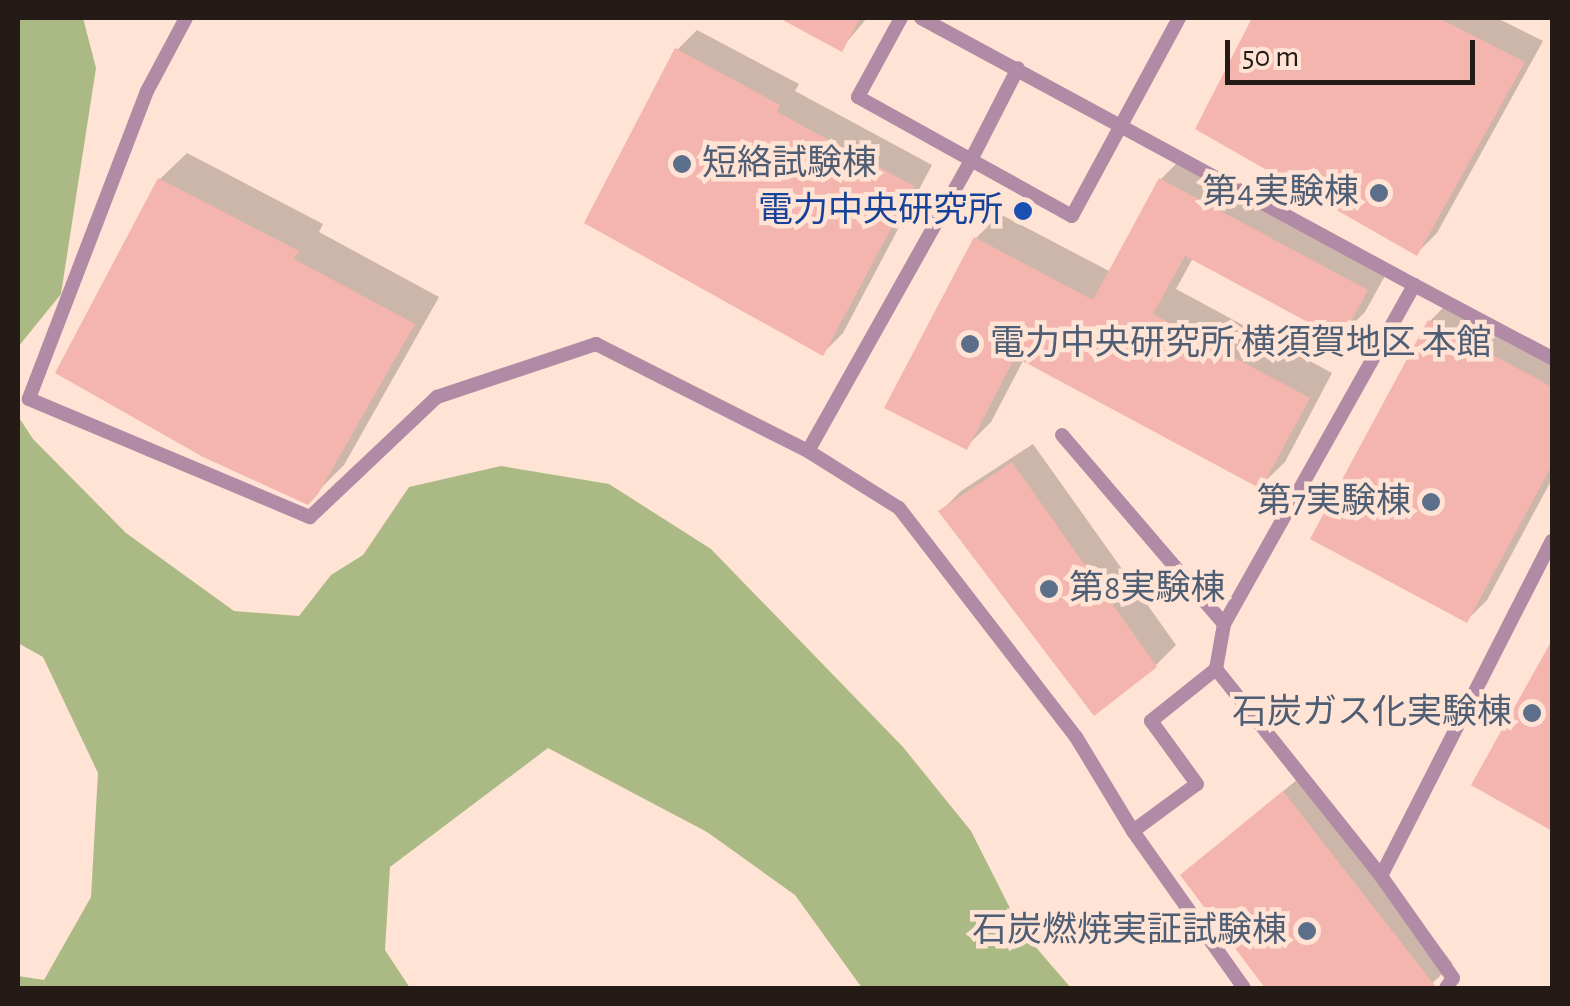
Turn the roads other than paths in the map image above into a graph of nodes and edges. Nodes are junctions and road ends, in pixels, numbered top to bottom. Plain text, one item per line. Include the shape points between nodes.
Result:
1 (186, 18) edge
2 (901, 18) edge
3 (921, 18) edge
4 (1179, 18) edge
5 (1018, 68) junction
6 (1122, 124) junction
7 (971, 160) junction
8 (1414, 285) junction
9 (1552, 358) edge
10 (1062, 434) dead end
11 (808, 451) junction
12 (1552, 542) edge
13 (1224, 624) junction
14 (1216, 669) junction
15 (1133, 831) junction
16 (1381, 876) junction
17 (1244, 988) edge
18 (1446, 988) edge

1 - 11 lane via 147,91 28,399 310,517 436,398 596,344
2 - 7 lane via 858,97
3 - 5 lane
4 - 6 lane
5 - 6 lane
5 - 7 lane
6 - 7 lane via 1072,216
6 - 8 lane
7 - 11 lane
8 - 9 lane
8 - 13 lane
10 - 13 lane
11 - 15 lane via 899,508 1076,738
12 - 16 lane
13 - 14 lane
14 - 15 lane via 1151,721 1197,784
14 - 16 lane
15 - 17 lane
16 - 18 lane via 1453,978

